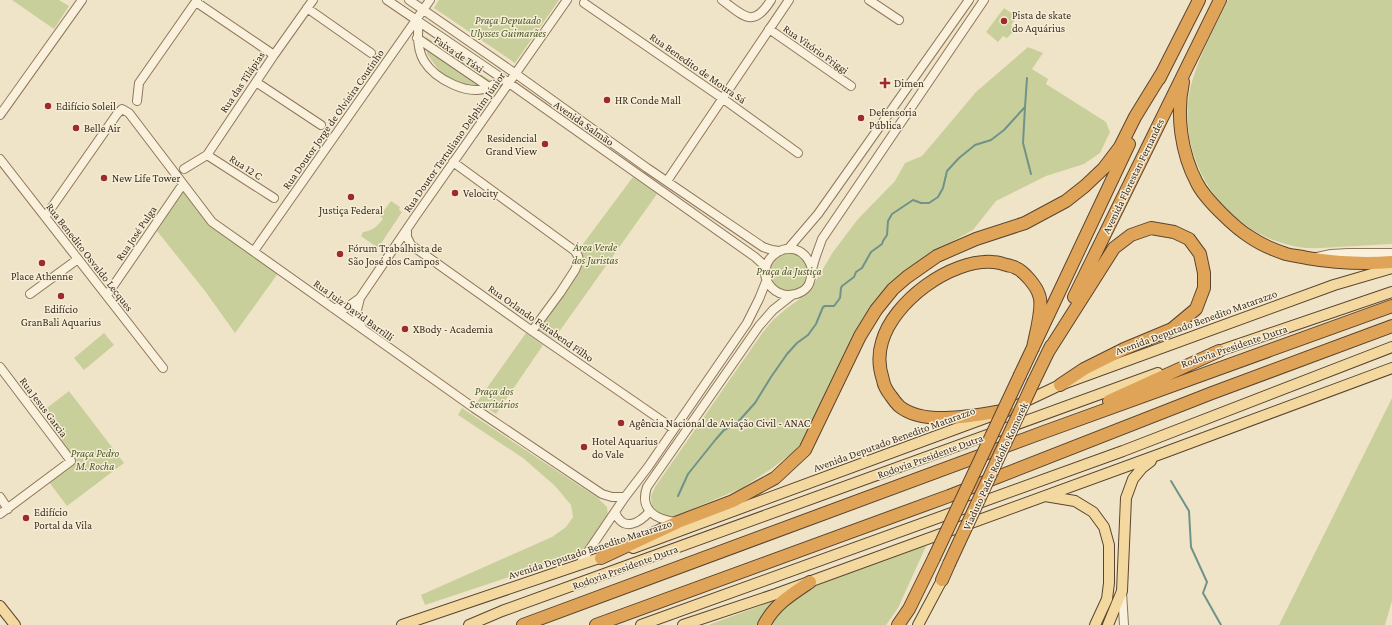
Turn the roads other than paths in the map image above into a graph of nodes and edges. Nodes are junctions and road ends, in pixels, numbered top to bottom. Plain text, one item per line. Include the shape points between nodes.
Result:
1 (82, 0) edge
2 (313, 0) edge
3 (387, 0) edge
4 (409, 0) edge
5 (430, 0) edge
6 (567, 0) edge
7 (722, 0) edge
8 (771, 0) edge
9 (789, 0) edge
10 (869, 0) edge
11 (969, 0) edge
12 (984, 0) edge
13 (1199, 0) edge
14 (1220, 0) edge
15 (196, 1) edge
16 (584, 3) dead end
17 (307, 8) junction
18 (424, 10) junction
19 (899, 20) dead end
20 (418, 21) junction
21 (769, 29) junction
22 (417, 38) junction
23 (372, 53) dead end
24 (274, 55) junction
25 (1186, 68) junction
26 (1162, 73) junction
27 (516, 74) junction
28 (505, 81) junction
29 (256, 82) junction
30 (850, 86) dead end
31 (489, 87) junction
32 (722, 98) junction
33 (137, 101) dead end
34 (0, 115) edge
35 (321, 125) dead end
36 (798, 153) dead end
37 (207, 155) junction
38 (0, 159) edge
39 (453, 162) junction
40 (647, 168) junction
41 (184, 169) dead end
42 (636, 173) junction
43 (667, 181) junction
44 (184, 184) junction
45 (274, 198) dead end
46 (44, 217) junction
47 (408, 228) junction
48 (783, 250) junction
49 (254, 251) junction
50 (1392, 253) edge
51 (1311, 258) junction
52 (78, 259) junction
53 (1392, 262) edge
54 (766, 267) junction
55 (812, 268) junction
56 (1392, 268) edge
57 (767, 279) junction
58 (1392, 292) edge
59 (30, 294) dead end
60 (107, 295) junction
61 (792, 295) junction
62 (360, 298) junction
63 (1392, 306) edge
64 (332, 308) junction
65 (1392, 326) edge
66 (362, 329) junction
67 (532, 331) junction
68 (1392, 347) edge
69 (1033, 348) junction
70 (1219, 351) junction
71 (1048, 352) junction
72 (0, 367) edge
73 (163, 368) dead end
74 (1392, 368) edge
75 (1060, 386) junction
76 (1007, 410) junction
77 (674, 429) junction
78 (1044, 432) junction
79 (1163, 454) junction
80 (625, 496) junction
81 (1045, 496) junction
82 (0, 497) edge
83 (8, 509) junction
84 (650, 511) junction
85 (615, 512) junction
86 (0, 514) edge
87 (678, 522) junction
88 (600, 558) junction
89 (579, 565) junction
90 (942, 580) junction
91 (810, 582) junction
92 (1122, 591) junction
93 (0, 606) edge
94 (909, 609) junction
95 (502, 611) junction
96 (15, 625) edge
97 (402, 625) edge
98 (461, 625) edge
99 (469, 625) edge
100 (523, 625) edge
101 (596, 625) edge
102 (640, 625) edge
103 (684, 625) edge
104 (764, 625) edge
105 (898, 625) edge
106 (901, 625) edge
107 (918, 625) edge
108 (926, 625) edge
109 (1095, 625) edge
110 (1108, 625) edge
111 (1124, 625) edge

1 - 34 street
2 - 17 street, Rua das Tilápias
3 - 20 street, Avenida Salmão
4 - 18 street, Avenida Salmão
5 - 18 street, Rua Doutor Jorge de Olvieira Coutinho
6 - 27 street, Rua Doutor Tertuliano Delphim Júnior
7 - 8 street via 744,15 755,18
9 - 21 street
10 - 19 street
11 - 48 street via 818,214
12 - 55 street via 822,239
13 - 26 highway, Avenida Florestan Fernandes
14 - 25 highway, Avenida Florestan Fernandes
15 - 24 street
15 - 33 street via 139,83
16 - 32 street, Rua Benedito de Moura Sá
17 - 23 street
17 - 24 street, Rua das Tilápias
18 - 20 street, Rua Doutor Jorge de Olvieira Coutinho
18 - 27 street, Avenida Salmão
20 - 22 street
20 - 28 street, Avenida Salmão
20 - 49 street, Rua Doutor Jorge de Olvieira Coutinho
21 - 30 street, Rua Vitório Friggi
21 - 32 street
22 - 31 street, Faixa de Táxi
22 - 31 street via 424,61 444,80 472,90
24 - 29 street, Rua das Tilápias
25 - 51 highway via 1180,114 1182,139 1187,161 1197,184 1214,206 1249,237 1286,254
25 - 71 highway, Avenida Florestan Fernandes
26 - 69 highway, Avenida Florestan Fernandes
26 - 87 highway via 1120,147 1104,168 1085,186 1066,201 1025,223 976,239 937,256 893,289 860,336 805,450 775,478 733,500
27 - 28 street, Rua Doutor Tertuliano Delphim Júnior
27 - 40 street, Avenida Salmão
28 - 31 street
28 - 39 street, Rua Doutor Tertuliano Delphim Júnior
28 - 42 street, Avenida Salmão
29 - 35 street
29 - 37 street, Rua das Tilápias
32 - 36 street, Rua Benedito de Moura Sá
32 - 43 street
37 - 41 street, Rua das Tilápias
37 - 45 street, Rua 12 C
38 - 46 street, Rua Benedito Osvaldo Lecques
39 - 47 street, Rua Doutor Tertuliano Delphim Júnior
39 - 67 street via 575,251 578,256 578,264 572,274
40 - 42 street
40 - 43 street, Avenida Salmão
42 - 54 street, Avenida Salmão via 755,256
43 - 48 street, Avenida Salmão via 763,247
44 - 46 street, Rua Juiz David Barrilli via 129,113 122,109
44 - 49 street, Rua Juiz David Barrilli via 212,222
44 - 60 street, Rua José Pulga
46 - 52 street, Rua Benedito Osvaldo Lecques
47 - 62 street, Rua Doutor Tertuliano Delphim Júnior
47 - 67 street, Rua Orlando Feirabend Filho via 407,237 412,245
48 - 54 street via 773,255
48 - 55 street via 801,252
49 - 64 street, Rua Juiz David Barrilli
50 - 51 street via 1330,254
51 - 53 highway via 1337,263
52 - 59 street
52 - 60 street, Rua Benedito Osvaldo Lecques
54 - 57 street
55 - 61 street via 810,283 799,293
56 - 75 main road, Avenida Deputado Benedito Matarazzo via 1334,284
57 - 61 street via 779,293
57 - 77 street via 747,323
58 - 70 main road, Rodovia Presidente Dutra
60 - 73 street, Rua Benedito Osvaldo Lecques
61 - 84 street via 758,326 655,474 644,495 644,502
62 - 64 street, Rua Doutor Tertuliano Delphim Júnior via 346,308
62 - 66 street, Rua Doutor Tertuliano Delphim Júnior via 356,314
63 - 78 highway, Rodovia Presidente Dutra
64 - 66 street, Rua Juiz David Barrilli
65 - 101 highway via 949,496
66 - 80 street, Rua Juiz David Barrilli via 602,494 612,497
67 - 77 street, Rua Orlando Feirabend Filho
68 - 102 main road via 1123,451
69 - 76 highway via 1040,312 1040,295 1031,281 1017,268 993,262 951,270 928,283 908,300 890,323 882,342 879,365 884,388 899,406 916,414 934,418 957,418
69 - 94 highway, Viaduto Padre Rodolfo Komorek, bridge
70 - 78 highway
70 - 95 main road, Rodovia Presidente Dutra
71 - 75 highway via 1114,248 1132,235 1151,228 1174,232 1189,239 1200,254 1204,288 1196,309 1172,329 1090,366
71 - 90 highway, Viaduto Padre Rodolfo Komorek, bridge
72 - 83 street, Rua Jesus Garcia via 71,461
74 - 79 main road
75 - 76 main road, Avenida Deputado Benedito Matarazzo
76 - 88 main road, Avenida Deputado Benedito Matarazzo via 649,543
77 - 80 street
78 - 100 highway, Rodovia Presidente Dutra
79 - 81 main road
79 - 92 main road via 1142,468 1133,479 1126,498
80 - 85 street
81 - 91 main road
81 - 109 main road via 1075,501 1093,512 1104,527 1109,545 1109,583 1107,599
82 - 83 street
83 - 86 street
84 - 85 street via 640,521 631,524 617,518
84 - 87 street via 662,519
85 - 89 street
87 - 88 highway
88 - 89 main road, Avenida Deputado Benedito Matarazzo
89 - 97 main road, Avenida Deputado Benedito Matarazzo
90 - 107 main road
90 - 108 main road
91 - 103 main road
91 - 104 highway via 779,604 770,613
92 - 110 main road
92 - 111 street
93 - 96 main road
94 - 105 highway, Viaduto Padre Rodolfo Komorek
94 - 106 main road
95 - 98 main road
95 - 99 main road, Rodovia Presidente Dutra

